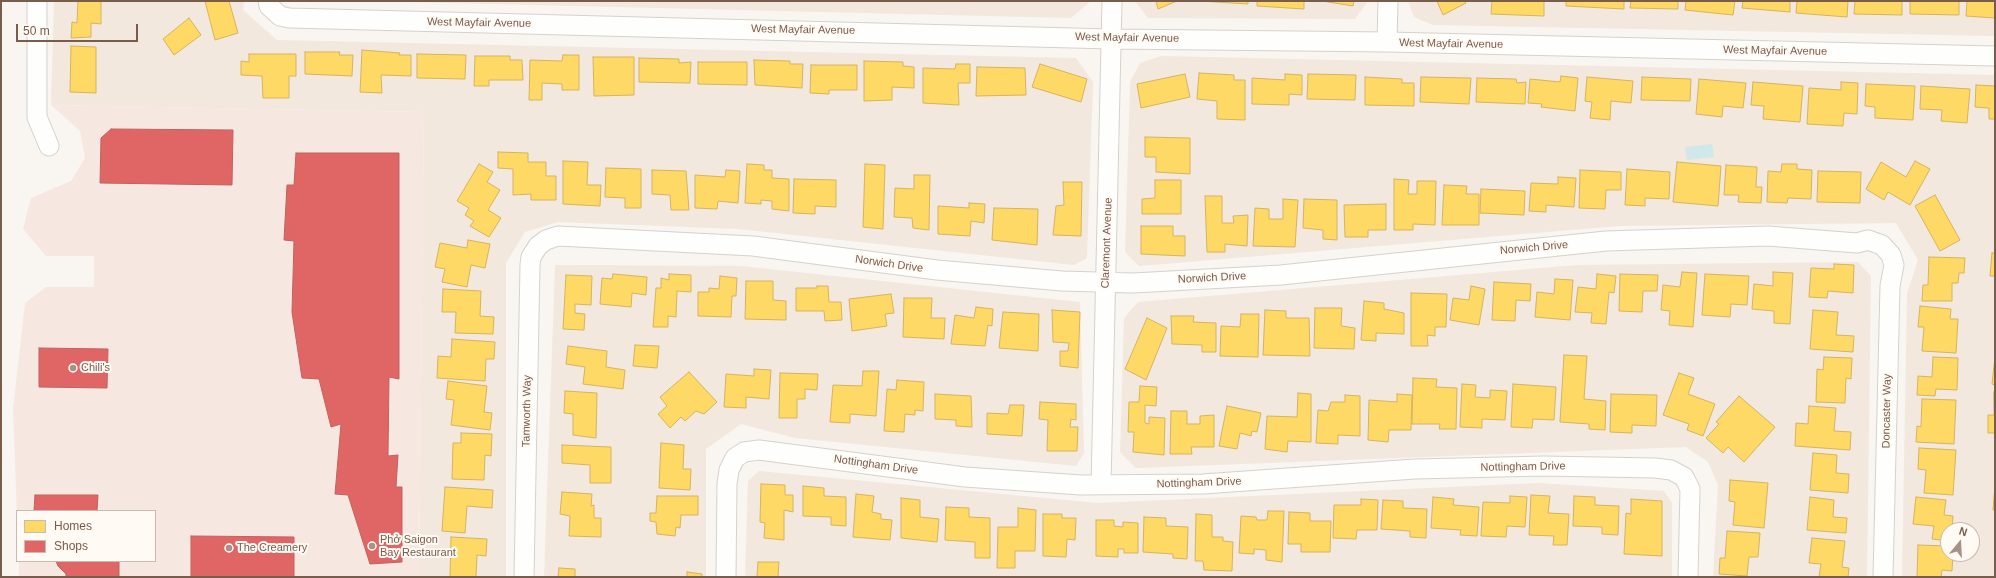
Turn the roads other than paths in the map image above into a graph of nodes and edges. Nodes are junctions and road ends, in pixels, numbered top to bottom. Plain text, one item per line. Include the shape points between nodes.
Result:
1 (38, 1) edge
2 (268, 1) edge
3 (1112, 1) edge
4 (1388, 1) edge
5 (1112, 39) junction
6 (1387, 42) junction
7 (1995, 56) edge
8 (49, 146) dead end
9 (538, 246) joint
10 (1886, 248) joint
11 (1106, 282) junction
12 (1101, 485) junction
13 (524, 577) edge
14 (726, 577) edge
15 (1688, 577) edge
16 (1883, 577) edge

1 - 8 street via 37,117
2 - 5 street, West Mayfair Avenue via 269,6 280,16 288,18
3 - 5 street, Claremont Avenue
4 - 6 street
5 - 6 street, West Mayfair Avenue
5 - 11 street, Claremont Avenue
6 - 7 street, West Mayfair Avenue
9 - 11 street, Norwich Drive via 558,236 753,246 937,270 1062,281
9 - 13 street, Tamworth Way via 531,257 530,265
10 - 11 street, Norwich Drive via 1868,240 1857,243 1768,236 1606,241 1281,275 1133,283
10 - 16 street, Doncaster Way via 1894,265 1890,286
11 - 12 street, Claremont Avenue
12 - 14 street, Nottingham Drive via 965,477 760,450 744,452 734,458 729,470
12 - 15 street, Nottingham Drive via 1203,484 1422,469 1544,466 1671,470 1684,477 1690,489

